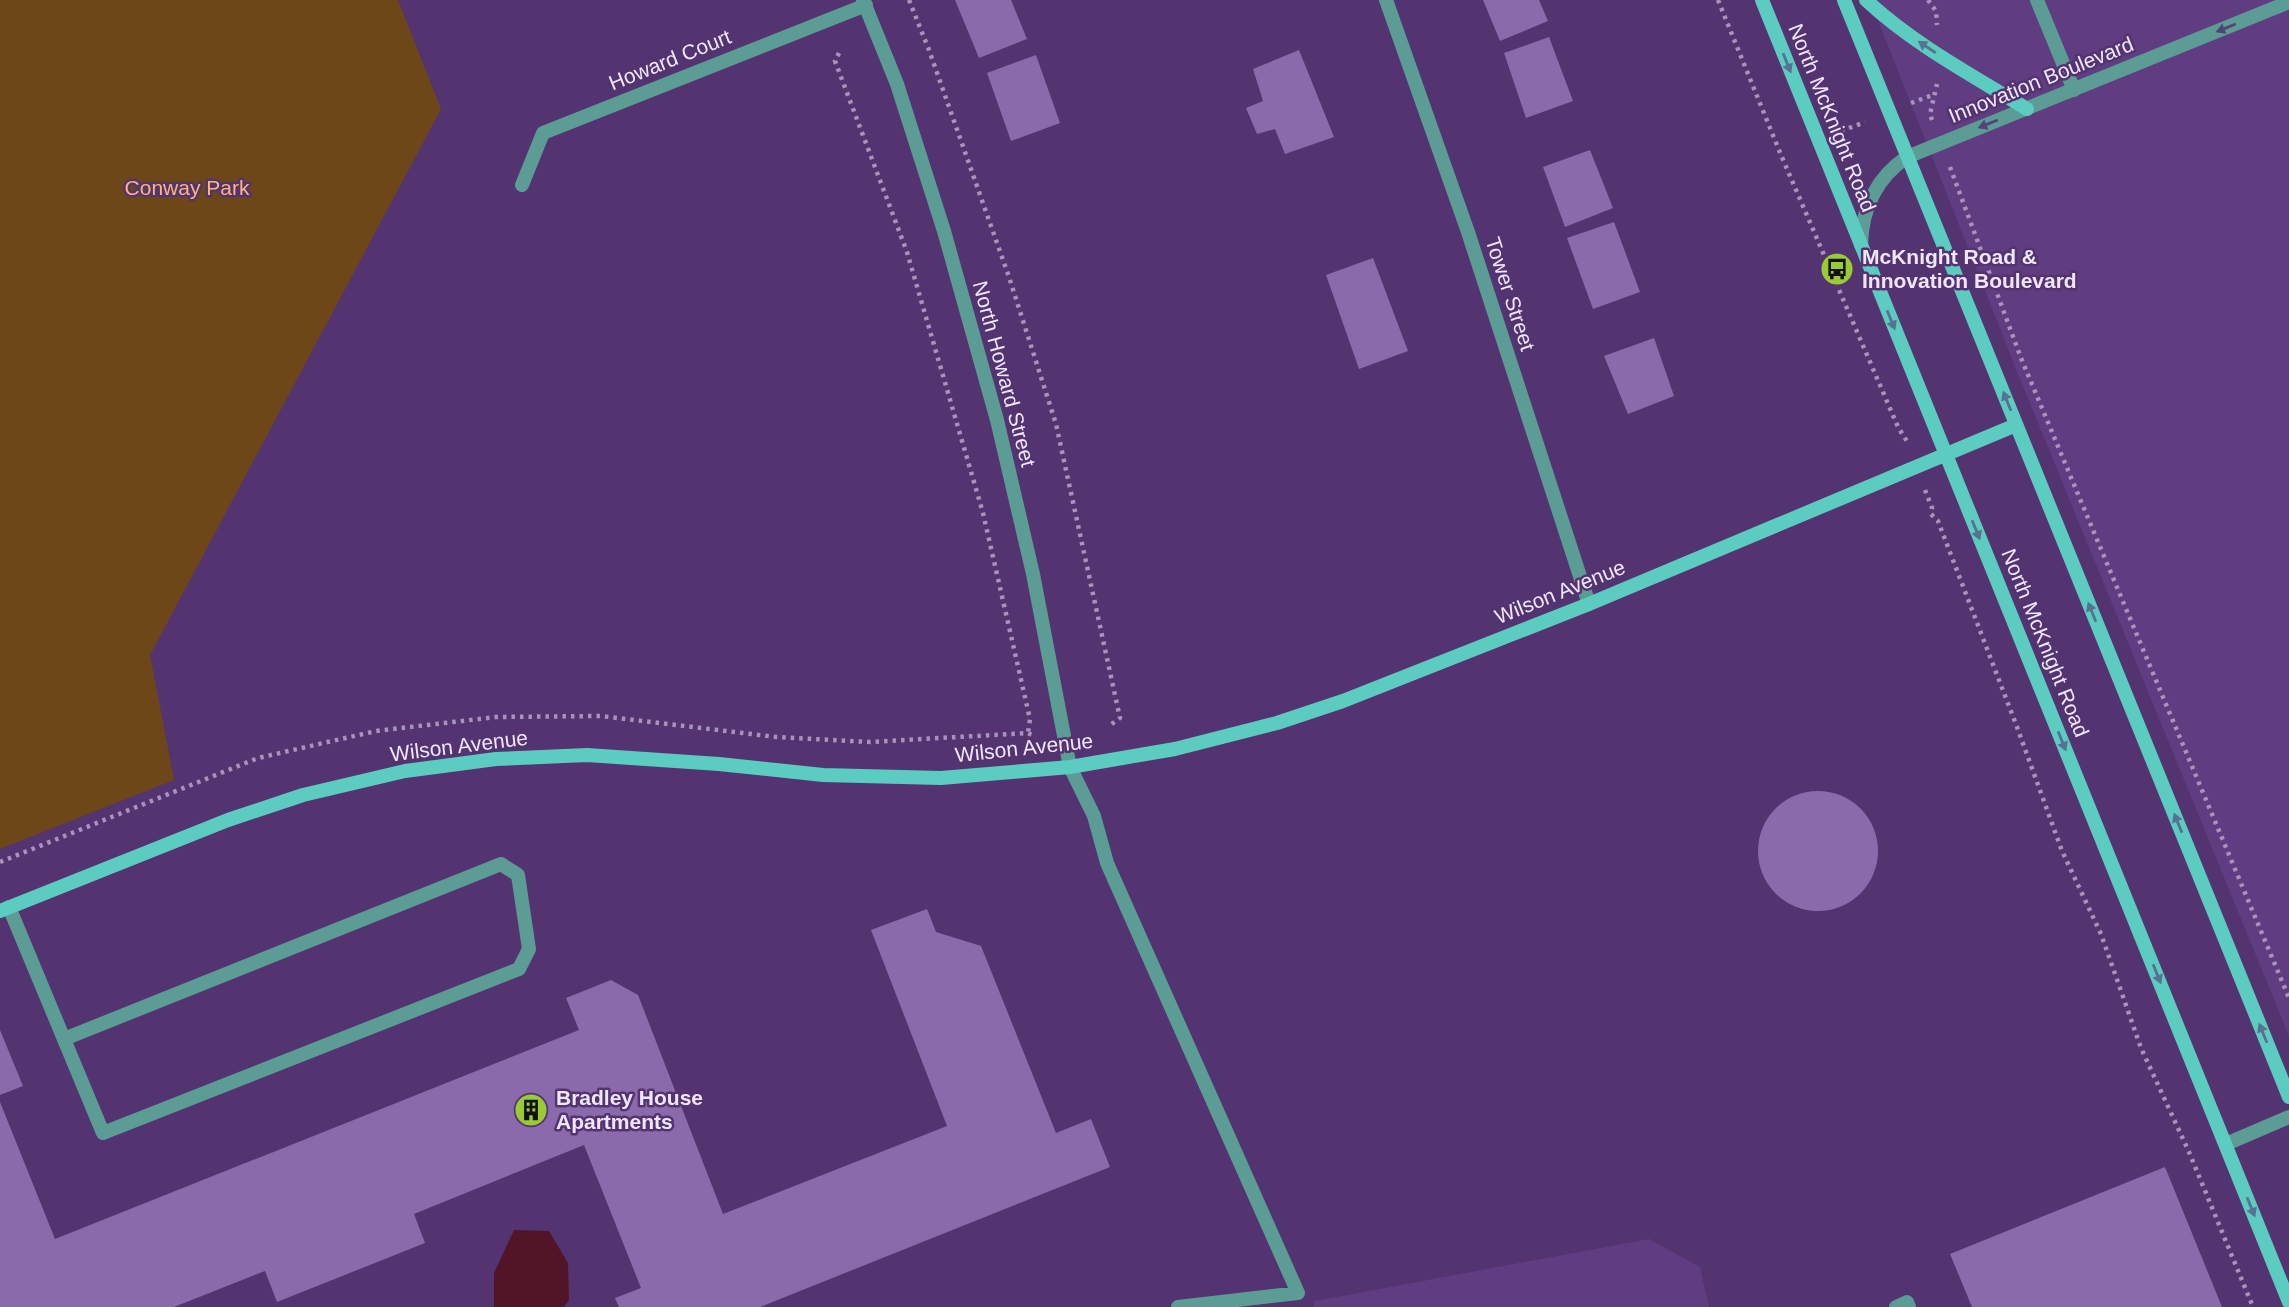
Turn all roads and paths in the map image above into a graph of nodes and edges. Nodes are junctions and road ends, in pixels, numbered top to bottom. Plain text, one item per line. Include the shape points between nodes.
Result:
1 (909, 0) edge
2 (1387, 0) edge
3 (1718, 0) edge
4 (1762, 0) edge
5 (1844, 0) edge
6 (1866, 0) edge
7 (1928, 0) edge
8 (2037, 0) edge
9 (2289, 2) edge
10 (865, 3) edge
11 (839, 53) dead end
12 (1941, 57) junction
13 (2074, 90) junction
14 (1935, 94) junction
15 (1907, 105) dead end
16 (2027, 109) junction
17 (1869, 120) dead end
18 (1837, 133) dead end
19 (1941, 143) junction
20 (1907, 156) junction
21 (522, 185) dead end
22 (1861, 247) junction
23 (2016, 425) junction
24 (1905, 435) dead end
25 (1945, 455) junction
26 (1932, 508) dead end
27 (1589, 604) junction
28 (1109, 726) dead end
29 (1028, 733) dead end
30 (1070, 767) junction
31 (5, 909) edge
32 (2289, 998) edge
33 (64, 1039) junction
34 (2289, 1097) edge
35 (2289, 1117) edge
36 (2226, 1144) junction
37 (2289, 1302) edge
38 (1178, 1307) edge
39 (1896, 1307) edge
40 (1909, 1307) edge
41 (2253, 1307) edge

1 - 28 path via 1009,277 1056,424 1120,718
2 - 27 street, Tower Street
3 - 24 path
4 -> 22 main road, North McKnight Road
5 - 20 main road
12 -> 6 main road via 1889,22
7 - 12 path via 1936,11 1944,44
8 - 13 street
9 -> 13 street, Innovation Boulevard
10 - 21 street, Howard Court via 543,133
10 - 30 street, North Howard Street via 897,84 944,232 996,420 1033,574
11 - 29 path via 835,61 907,252 983,513 1030,719
12 - 14 path
12 - 16 main road
13 - 16 street, Innovation Boulevard
14 - 15 path
14 - 19 path via 1930,114
16 -> 19 street, Innovation Boulevard
17 - 18 path
19 - 20 street, Innovation Boulevard
19 - 32 path via 2021,358
20 - 22 street, Innovation Boulevard via 1884,177 1870,199
23 -> 20 main road
22 -> 25 main road, North McKnight Road
23 - 25 main road, Wilson Avenue
34 -> 23 main road
25 - 27 main road, Wilson Avenue
25 -> 36 main road, North McKnight Road
26 - 41 path via 2062,851 2101,934 2141,1048
27 - 30 main road, Wilson Avenue via 1277,723 1175,750
30 - 31 main road, Wilson Avenue via 941,778 823,775 621,755 496,759 405,771 303,795 228,820
30 - 38 street, North Howard Street via 1094,816 1107,863 1298,1293
31 - 33 street
33 - 33 street via 103,1133 519,969 529,949 518,875 501,864
35 - 36 street
36 -> 37 main road, North McKnight Road
39 - 40 street via 1907,1302

